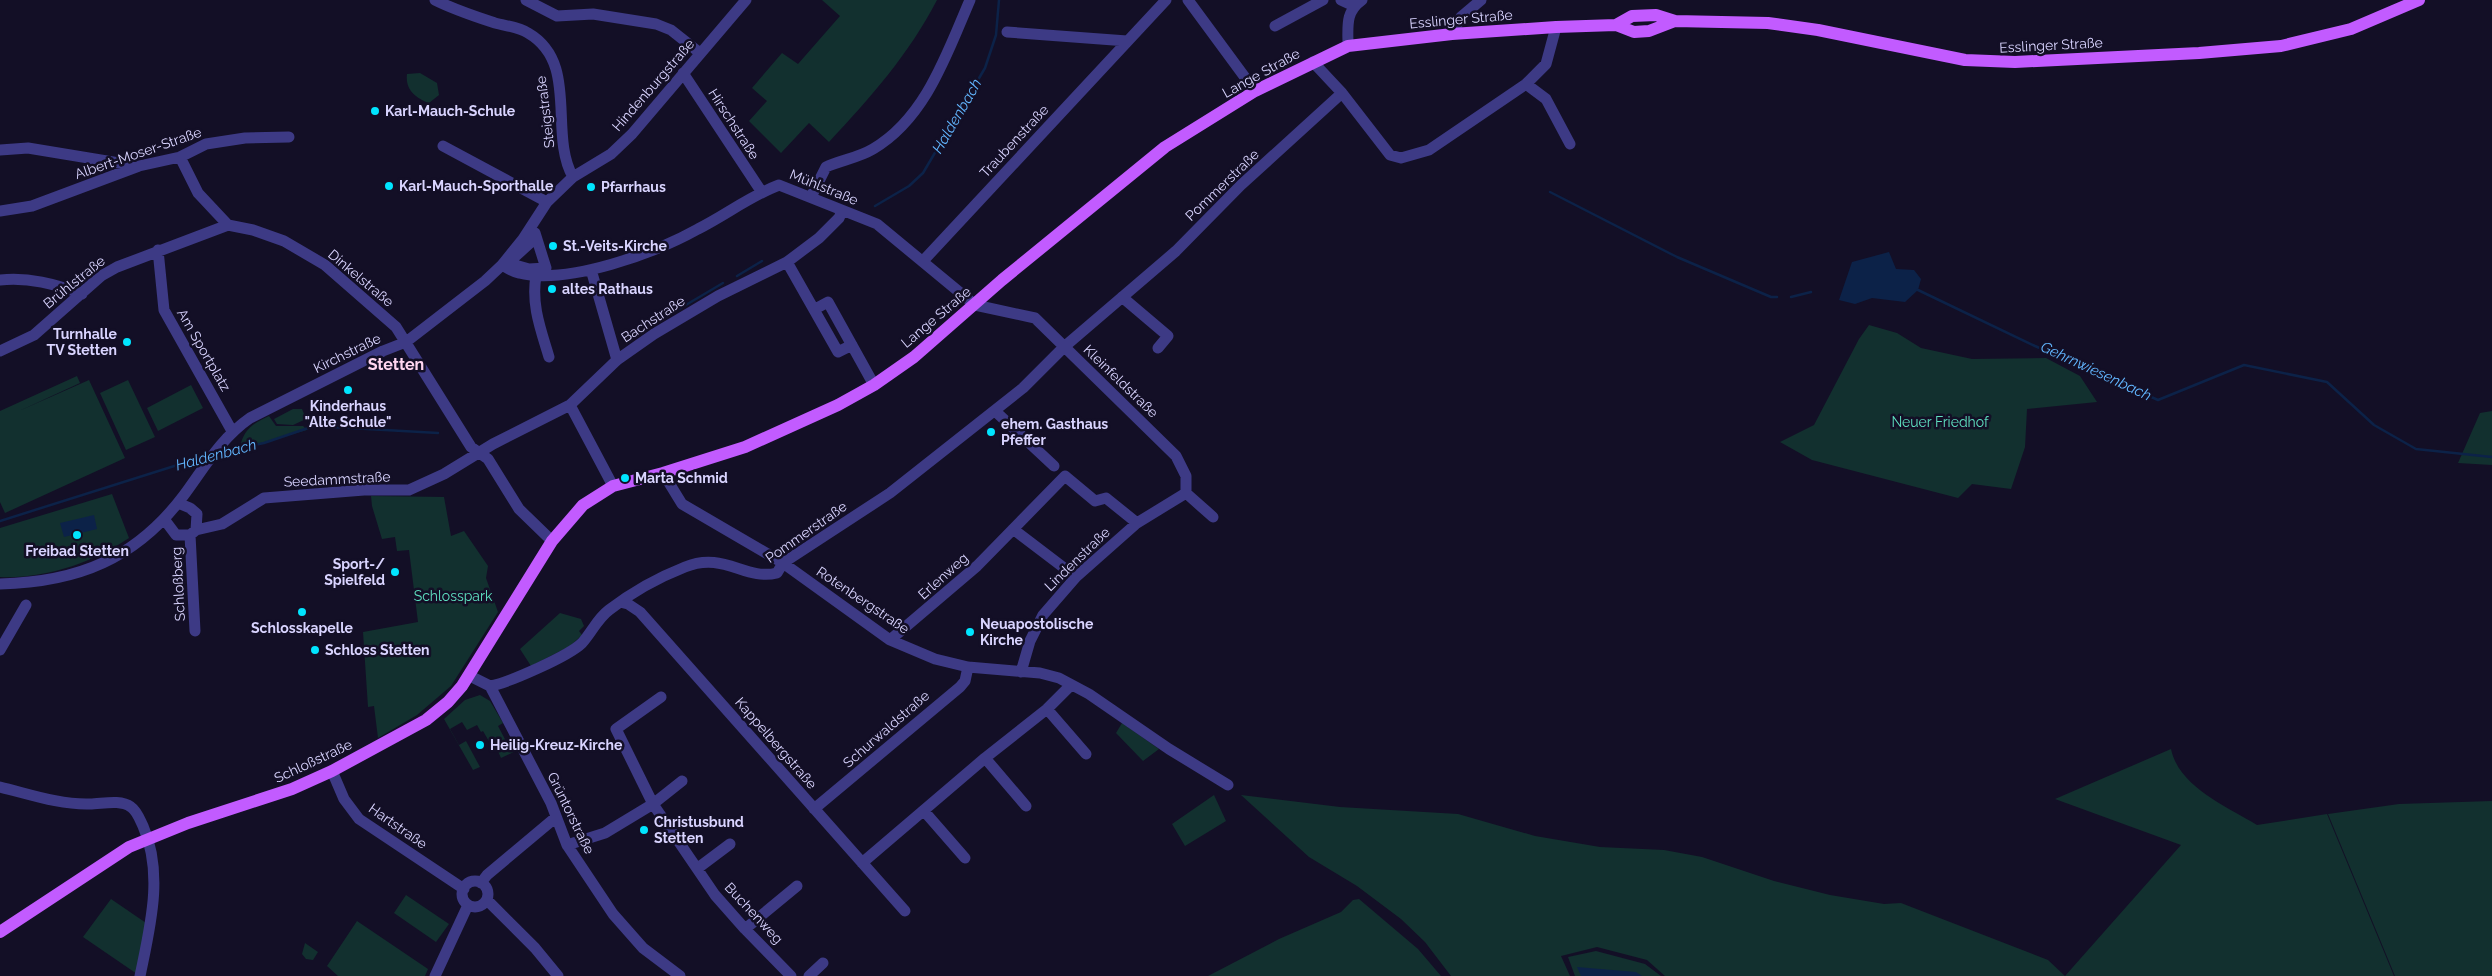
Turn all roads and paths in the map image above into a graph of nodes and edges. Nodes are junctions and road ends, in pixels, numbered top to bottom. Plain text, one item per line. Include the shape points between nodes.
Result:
1 (435, 0) edge
2 (526, 0) edge
3 (746, 0) edge
4 (970, 0) edge
5 (1166, 0) edge
6 (1188, 0) edge
7 (1323, 0) edge
8 (1341, 0) edge
9 (1481, 0) edge
10 (2419, 0) edge
11 (1358, 3) edge
12 (1275, 26) dead end
13 (1556, 27) junction
14 (1007, 32) dead end
15 (1452, 34) junction
16 (1126, 41) junction
17 (1348, 46) junction
18 (700, 53) junction
19 (1313, 62) junction
20 (683, 74) junction
21 (1526, 84) junction
22 (1255, 91) junction
23 (1342, 93) junction
24 (289, 136) dead end
25 (1570, 144) dead end
26 (443, 146) dead end
27 (0, 150) edge
28 (180, 157) junction
29 (139, 166) junction
30 (573, 177) junction
31 (761, 192) junction
32 (811, 197) junction
33 (547, 202) junction
34 (0, 211) edge
35 (842, 211) junction
36 (228, 225) junction
37 (158, 250) junction
38 (923, 261) junction
39 (787, 262) junction
40 (502, 265) junction
41 (592, 270) junction
42 (536, 276) junction
43 (0, 280) edge
44 (82, 294) junction
45 (1122, 297) junction
46 (975, 305) junction
47 (406, 342) junction
48 (1064, 347) junction
49 (1158, 348) dead end
50 (0, 351) edge
51 (549, 357) dead end
52 (617, 360) junction
53 (874, 385) junction
54 (570, 405) junction
55 (995, 411) junction
56 (232, 431) junction
57 (478, 452) junction
58 (1054, 466) dead end
59 (663, 473) junction
60 (613, 486) junction
61 (1186, 493) junction
62 (178, 503) junction
63 (1213, 517) dead end
64 (164, 519) junction
65 (1137, 523) junction
66 (1013, 529) junction
67 (193, 533) junction
68 (552, 541) junction
69 (783, 563) junction
70 (1076, 577) junction
71 (0, 584) edge
72 (620, 602) junction
73 (26, 605) dead end
74 (195, 631) dead end
75 (890, 640) junction
76 (0, 650) edge
77 (968, 667) junction
78 (1021, 672) junction
79 (470, 676) junction
80 (490, 686) junction
81 (1071, 686) junction
82 (661, 697) dead end
83 (1047, 709) junction
84 (1086, 754) dead end
85 (986, 758) junction
86 (332, 771) junction
87 (682, 781) dead end
88 (1228, 785) dead end
89 (0, 787) edge
90 (654, 804) junction
91 (1026, 806) dead end
92 (814, 809) junction
93 (924, 811) junction
94 (556, 818) junction
95 (148, 838) junction
96 (730, 844) dead end
97 (567, 845) junction
98 (965, 858) dead end
99 (862, 864) junction
100 (698, 868) junction
101 (481, 883) junction
102 (797, 886) dead end
103 (464, 889) junction
104 (487, 900) junction
105 (468, 905) junction
106 (905, 911) dead end
107 (745, 930) junction
108 (0, 932) edge
109 (823, 963) dead end
110 (140, 976) edge
111 (435, 976) edge
112 (558, 976) edge
113 (680, 976) edge
114 (791, 976) edge
115 (809, 976) edge

1 - 30 street, Steigstraße via 458,12 526,31 541,41 555,69 562,104 565,153
2 - 18 street via 557,16 593,14 656,24 671,30
3 - 18 street, Hindenburgstraße
4 - 32 street via 926,96 888,138 872,150 826,167
5 - 16 street, Traubenstraße
6 - 22 street
7 - 12 street
8 - 11 street
9 - 15 street via 1461,17
10 - 13 main road, Esslinger Straße via 2344,31 2282,46 2207,53 2015,62 1965,60 1768,23 1678,21 1656,15 1632,16 1616,25
11 - 17 street via 1347,18
13 - 15 main road, Esslinger Straße
13 - 21 street via 1546,64
14 - 16 street
15 - 17 main road, Esslinger Straße
16 - 38 street, Traubenstraße
17 - 19 main road, Esslinger Straße
18 - 20 street, Hindenburgstraße
19 - 22 main road, Lange Straße
19 - 23 street
20 - 30 street, Hindenburgstraße via 632,134 610,154
20 - 31 street, Hirschstraße
21 - 23 street via 1429,150 1401,158 1390,155
21 - 25 street via 1546,99
22 - 46 main road, Lange Straße via 1165,147
23 - 45 street, Pommerstraße via 1241,185 1176,251
24 - 28 street, Albert-Moser-Straße via 206,144
26 - 33 street
27 - 29 street via 28,148
28 - 29 street, Albert-Moser-Straße
28 - 36 street via 198,193
29 - 34 street, Albert-Moser-Straße via 32,206
30 - 33 street, Kirchstraße
31 - 32 street, Mühlstraße via 779,185
31 - 41 street, Mühlstraße via 658,249
32 - 35 street, Mühlstraße
33 - 40 street, Kirchstraße
35 - 38 street, Mühlstraße via 877,224
35 - 39 street, Bachstraße via 819,238
36 - 37 street, Brühlstraße
36 - 47 street, Dinkelstraße via 284,241 325,265 396,328
37 - 44 street, Brühlstraße via 117,266
37 - 56 street, Am Sportplatz via 164,310
38 - 46 street, Mühlstraße
39 - 52 street, Bachstraße via 718,296
39 - 53 street via 838,352 852,344
40 - 42 street, Mühlstraße via 517,273
40 - 47 street, Kirchstraße
41 - 42 street, Mühlstraße
41 - 52 street
42 - 51 street via 533,290 535,310
43 - 44 street via 54,283
44 - 50 street, Brühlstraße via 34,335
45 - 48 street, Pommerstraße
45 - 49 street via 1168,336
46 - 48 street, Kleinfeldstraße via 1035,318
46 - 53 main road, Lange Straße via 914,357
47 - 56 street, Kirchstraße via 257,414
47 - 57 street, Dinkelstraße via 471,447
48 - 55 street, Pommerstraße
48 - 61 street, Kleinfeldstraße via 1176,456 1186,476
52 - 54 street, Bachstraße
53 - 59 main road, Lange Straße via 838,406 745,447
54 - 57 street, Bachstraße
54 - 60 street
55 - 58 street
55 - 69 street, Pommerstraße via 890,493
56 - 62 street, Kirchstraße
57 - 67 street, Seedammstraße via 444,474 409,490 264,498 222,524
57 - 68 street, Dinkelstraße via 488,459 519,508
59 - 60 main road, Lange Straße
59 - 69 street, Rotenbergstraße via 682,504
60 - 68 main road, Lange Straße via 584,505
61 - 63 street
61 - 65 street, Lindenstraße
62 - 64 street
62 - 67 street, Schloßberg via 197,514
64 - 67 street, Schloßberg via 176,535
64 - 71 street via 132,547 91,569 58,579
65 - 66 street, Erlenweg via 1106,498 1096,501 1065,476
65 - 70 street, Lindenstraße
66 - 70 street
66 - 75 street, Erlenweg via 977,566
67 - 74 street, Schloßberg
68 - 79 main road, Schloßstraße
69 - 72 street, Pommerstraße via 777,573 767,576 713,560 686,566 636,590
69 - 75 street, Rotenbergstraße
70 - 78 street, Lindenstraße via 1043,615 1030,640
72 - 80 street, Pommerstraße via 596,622 582,643 560,657
72 - 92 street, Kappelbergstraße via 640,612
73 - 76 street
75 - 77 street, Rotenbergstraße via 935,659
77 - 78 street, Rotenbergstraße
77 - 92 street, Schurwaldstraße via 965,682 960,687
78 - 81 street, Rotenbergstraße via 1059,678
79 - 80 street
79 - 86 main road, Schloßstraße via 448,702 426,720
80 - 94 street, Grüntorstraße
81 - 83 street
81 - 88 street, Rotenbergstraße via 1089,694
82 - 90 street, Buchenweg via 616,729
83 - 84 street
83 - 85 street
85 - 91 street
85 - 93 street
86 - 95 main road, Schloßstraße via 292,789
86 - 103 street, Hartstraße via 344,799 359,819
87 - 90 street
89 - 95 street via 71,803 115,802 131,806
90 - 97 street via 605,833
90 - 100 street, Buchenweg
92 - 99 street, Kappelbergstraße
93 - 98 street
93 - 99 street
94 - 97 street, Grüntorstraße
94 - 101 street
95 - 108 main road, Schloßstraße via 112,857
95 - 110 street via 154,862 153,901
96 - 100 street
97 - 113 street, Grüntorstraße via 613,914 643,948
99 - 106 street, Kappelbergstraße
100 - 107 street, Buchenweg via 715,895
101 - 103 street via 469,883
101 - 104 street via 488,890
102 - 107 street
103 - 105 street
104 - 105 street via 479,906
104 - 112 street via 536,948
105 - 111 street
107 - 114 street, Buchenweg
109 - 115 street

